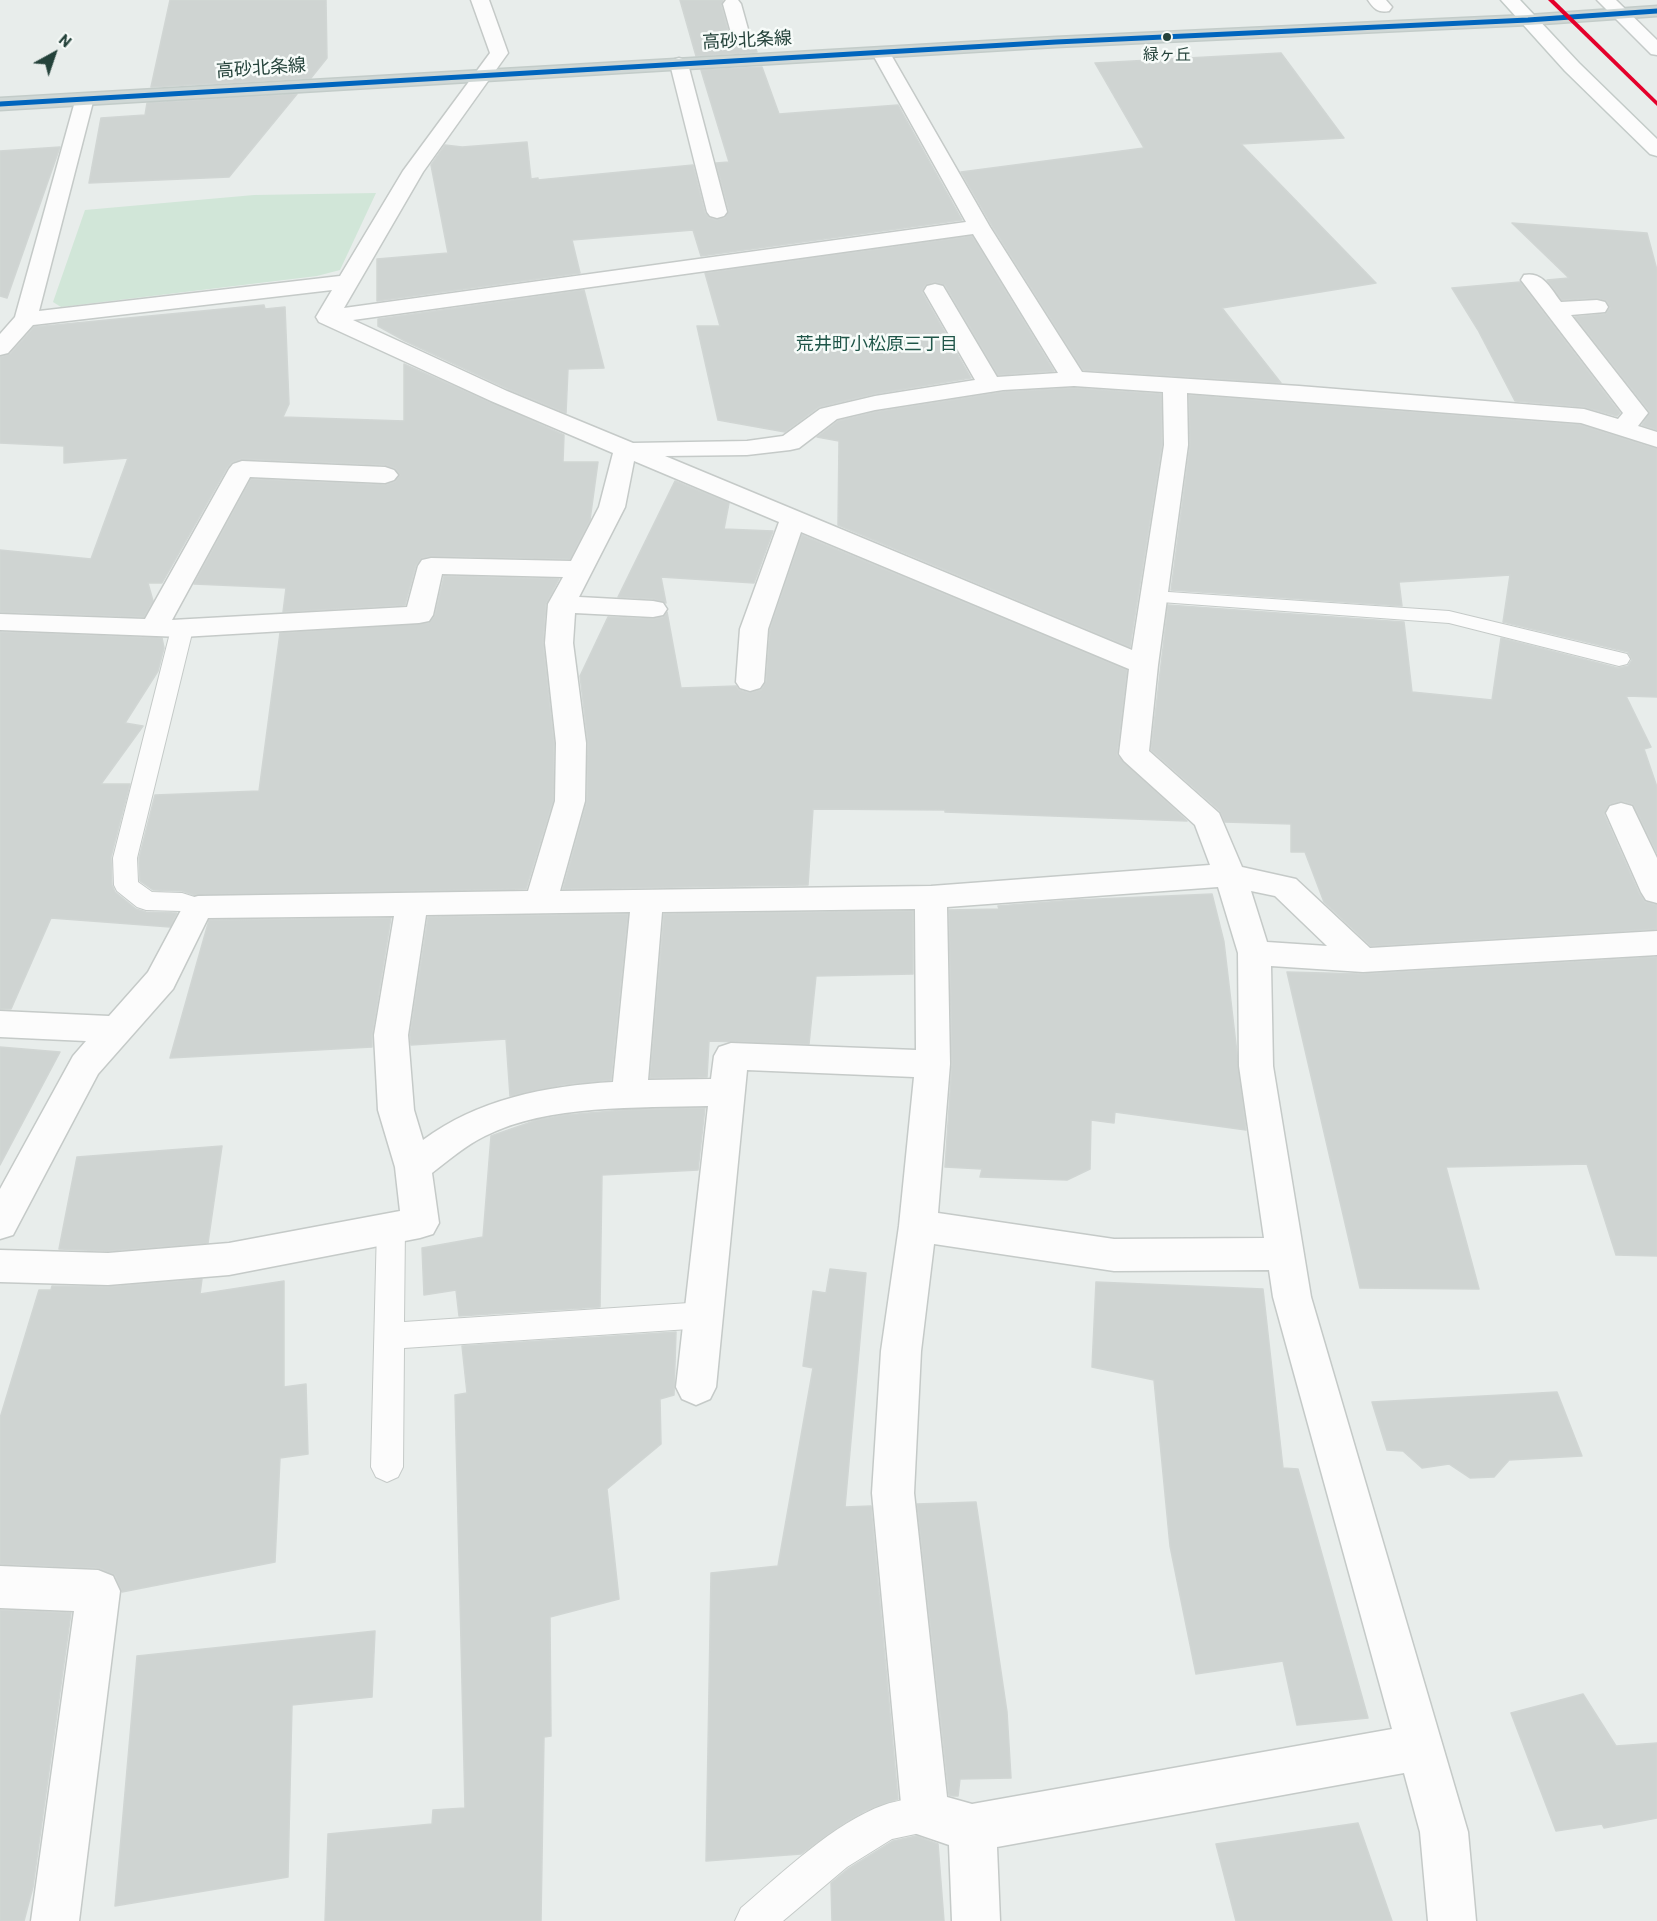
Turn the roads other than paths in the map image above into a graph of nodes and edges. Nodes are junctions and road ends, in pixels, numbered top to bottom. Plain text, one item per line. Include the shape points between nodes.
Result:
1 (480, 0) edge
2 (1510, 0) edge
3 (732, 4) dead end
4 (1380, 4) edge
5 (1405, 6) dead end
6 (1612, 6) edge
7 (1359, 8) dead end
8 (1657, 11) edge
9 (1528, 20) junction
10 (748, 39) joint
11 (719, 41) dead end
12 (1657, 50) edge
13 (522, 52) dead end
14 (499, 53) junction
15 (881, 53) junction
16 (679, 64) junction
17 (478, 65) junction
18 (84, 98) junction
19 (0, 104) edge
20 (1657, 150) edge
21 (717, 212) dead end
22 (979, 227) junction
23 (1532, 280) dead end
24 (346, 282) junction
25 (934, 291) dead end
26 (1597, 307) dead end
27 (1556, 309) junction
28 (327, 317) junction
29 (27, 319) junction
30 (0, 348) edge
31 (1074, 380) junction
32 (1174, 384) junction
33 (990, 385) junction
34 (1623, 429) junction
35 (1657, 440) edge
36 (627, 449) junction
37 (385, 475) dead end
38 (793, 518) junction
39 (579, 569) junction
40 (1154, 597) junction
41 (562, 604) junction
42 (653, 609) dead end
43 (0, 622) edge
44 (154, 628) junction
45 (182, 629) junction
46 (1619, 659) dead end
47 (1144, 665) junction
48 (750, 682) dead end
49 (1621, 813) dead end
50 (1230, 875) junction
51 (1657, 892) edge
52 (931, 897) junction
53 (647, 900) junction
54 (541, 902) junction
55 (412, 905) junction
56 (198, 907) junction
57 (1657, 943) edge
58 (1254, 952) junction
59 (1363, 960) junction
60 (0, 1024) edge
61 (117, 1029) junction
62 (933, 1064) junction
63 (727, 1092) junction
64 (629, 1096) junction
65 (413, 1167) junction
66 (0, 1224) edge
67 (918, 1226) junction
68 (391, 1227) junction
69 (1286, 1254) junction
70 (0, 1266) edge
71 (704, 1315) junction
72 (389, 1336) junction
73 (696, 1387) dead end
74 (387, 1467) dead end
75 (0, 1587) edge
76 (1420, 1747) junction
77 (925, 1814) junction
78 (972, 1828) junction
79 (55, 1921) edge
80 (754, 1921) edge
81 (976, 1921) edge
82 (1452, 1921) edge

1 - 14 street
2 - 9 street
3 - 10 street
4 - 5 main road
4 - 7 main road
6 - 8 main road, 高砂北条線
6 - 9 main road, 高砂北条線
6 - 12 street
9 - 15 main road, 高砂北条線
9 - 20 street
10 - 11 main road, 高砂北条線
13 - 14 main road, 高砂北条線
14 - 17 main road, 高砂北条線
15 - 16 main road, 高砂北条線
15 - 22 street
16 - 17 main road, 高砂北条線
16 - 21 street
17 - 18 main road, 高砂北条線
17 - 24 street
18 - 19 main road, 高砂北条線
18 - 29 street
22 - 28 street
22 - 31 street
23 - 27 street
24 - 28 street
24 - 29 street
25 - 33 street
26 - 27 street
27 - 34 street via 1636,413
28 - 36 street via 499,396
29 - 30 street
31 - 32 street
31 - 33 street
32 - 34 street via 1584,416
32 - 40 street via 1176,445
33 - 36 street via 829,414 790,443 747,448
34 - 35 street
36 - 38 street
36 - 39 street via 612,507
37 - 44 street via 242,469
38 - 47 street
38 - 48 street via 754,629
39 - 41 street
39 - 45 street via 431,566 419,615
40 - 46 lane via 1449,616
40 - 47 street
41 - 42 street
41 - 54 street via 560,643 571,743 570,801
43 - 44 street
44 - 45 street
45 - 56 lane via 125,858 126,885 146,901 182,902
47 - 50 street via 1134,754 1208,820
49 - 51 street
50 - 52 street
50 - 58 street
50 - 59 street via 1285,887
52 - 53 street
52 - 62 street
53 - 54 street
53 - 64 street
54 - 55 street
55 - 56 street
55 - 65 street via 391,1035 396,1110
56 - 61 street via 161,980
57 - 59 street
58 - 59 street
58 - 69 street via 1256,1066
60 - 61 street
61 - 66 street via 85,1065
62 - 63 street via 731,1056
62 - 67 street
63 - 64 street
63 - 71 street
64 - 65 street via 574,1098 522,1108 473,1126
65 - 68 street via 420,1222
67 - 69 street via 1114,1255
67 - 77 street via 901,1351 893,1493
68 - 70 street via 229,1259 108,1269
68 - 72 lane
69 - 76 street via 1292,1297
71 - 72 lane
71 - 73 street
72 - 74 lane
75 - 79 street via 98,1590
76 - 78 street
76 - 82 street via 1444,1832
77 - 78 street
77 - 80 lane via 886,1822 852,1843
78 - 81 street

